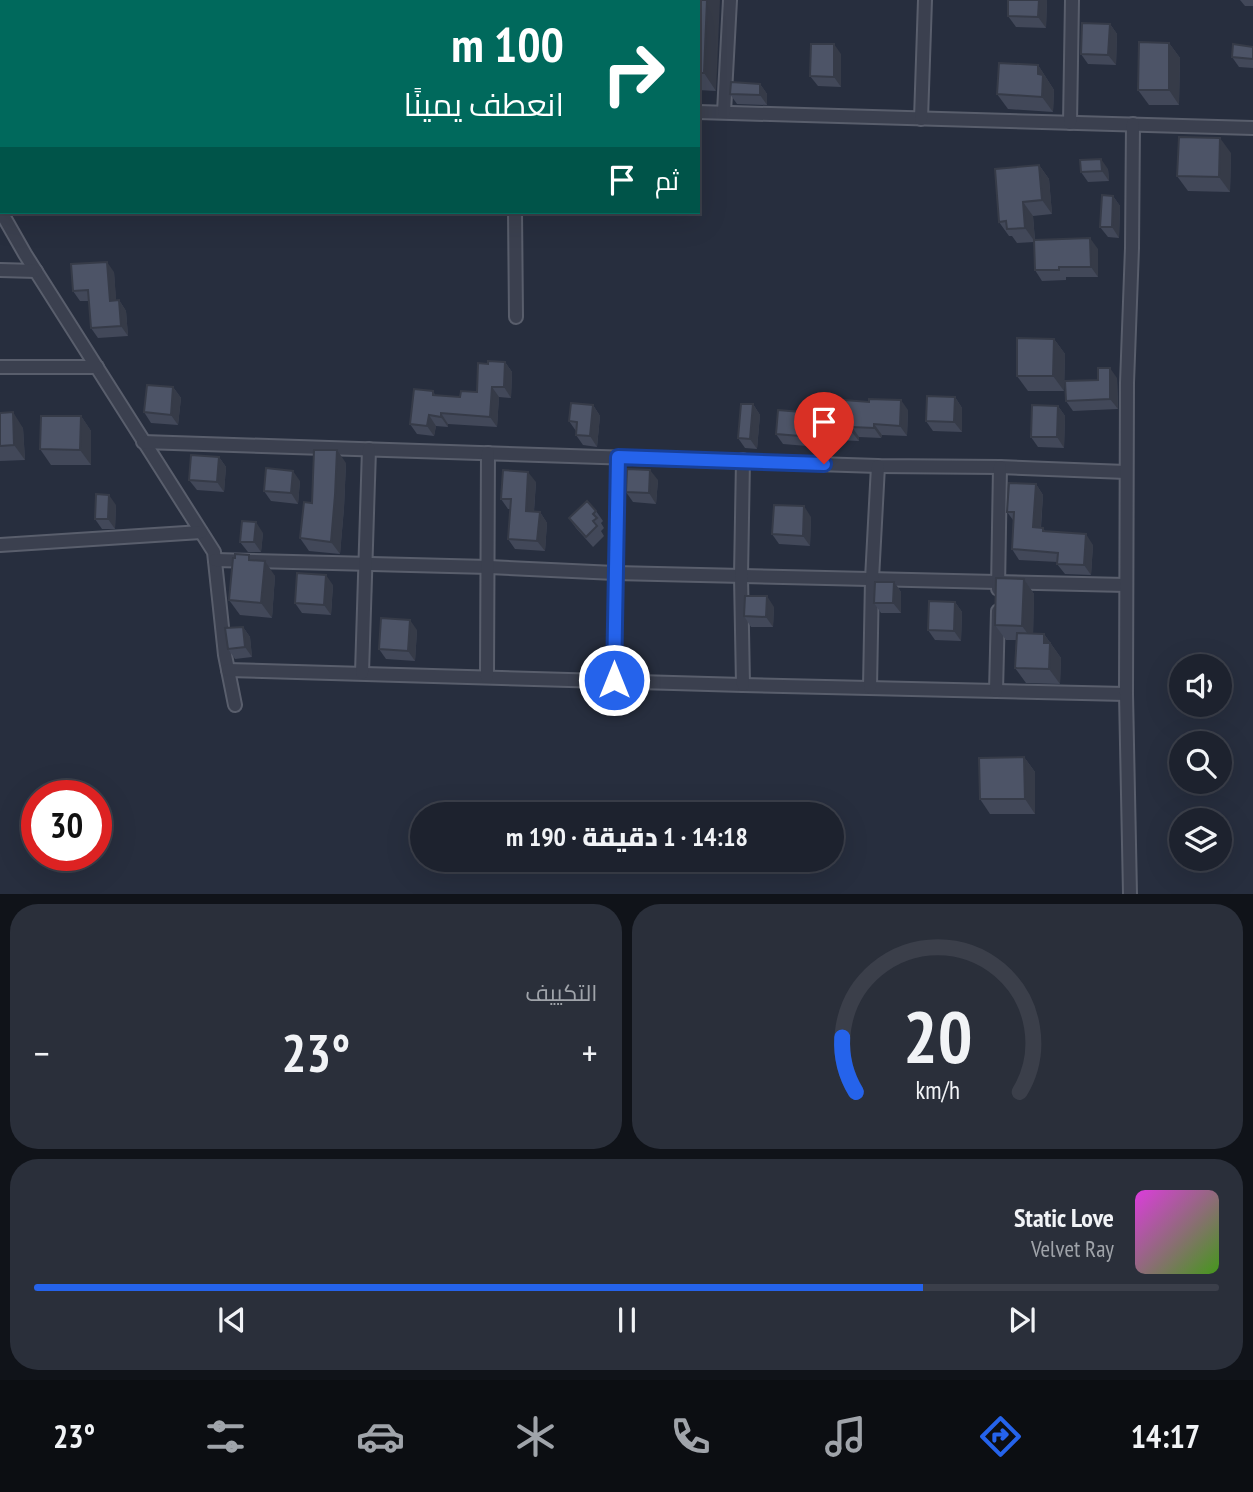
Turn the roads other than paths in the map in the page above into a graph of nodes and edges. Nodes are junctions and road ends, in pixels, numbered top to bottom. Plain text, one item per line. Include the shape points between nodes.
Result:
1 (730, 0) edge
2 (925, 0) edge
3 (1072, 0) edge
4 (700, 112) edge
5 (724, 113) junction
6 (920, 118) junction
7 (1070, 123) junction
8 (1133, 124) junction
9 (1253, 128) edge
10 (2, 214) edge
11 (515, 214) edge
12 (0, 270) edge
13 (36, 271) junction
14 (516, 317) dead end
15 (0, 367) edge
16 (97, 368) junction
17 (143, 442) junction
18 (369, 449) junction
19 (488, 453) junction
20 (618, 457) junction
21 (743, 460) junction
22 (878, 466) junction
23 (1000, 467) junction
24 (1126, 472) junction
25 (201, 532) junction
26 (0, 545) edge
27 (215, 560) junction
28 (365, 563) junction
29 (489, 567) junction
30 (615, 573) junction
31 (741, 576) junction
32 (872, 579) junction
33 (998, 582) junction
34 (1126, 585) junction
35 (228, 670) junction
36 (362, 673) junction
37 (487, 677) junction
38 (614, 680) junction
39 (743, 685) junction
40 (870, 687) junction
41 (996, 691) junction
42 (1126, 694) junction
43 (235, 705) dead end
44 (1129, 894) edge

1 - 5 street
2 - 6 street
3 - 7 street
4 - 5 street
5 - 6 street
6 - 7 street
7 - 8 street
8 - 9 street
8 - 24 street
10 - 13 street
11 - 14 street
12 - 13 street
13 - 16 street
15 - 16 street
16 - 17 street
17 - 18 street
17 - 25 street
18 - 19 street
18 - 28 street
19 - 20 street
19 - 29 street
20 - 21 street
20 - 30 street
21 - 22 street
21 - 31 street
22 - 23 street
22 - 32 street
23 - 24 street
23 - 33 street
24 - 34 street
25 - 26 street
25 - 27 street
27 - 28 street
27 - 35 street
28 - 29 street
28 - 36 street
29 - 30 street
29 - 37 street
30 - 31 street
30 - 38 street
31 - 32 street
31 - 39 street
32 - 33 street
32 - 40 street
33 - 34 street
33 - 41 street
34 - 42 street
35 - 36 street
35 - 43 street
36 - 37 street
37 - 38 street
38 - 39 street
39 - 40 street
40 - 41 street
41 - 42 street
42 - 44 street

